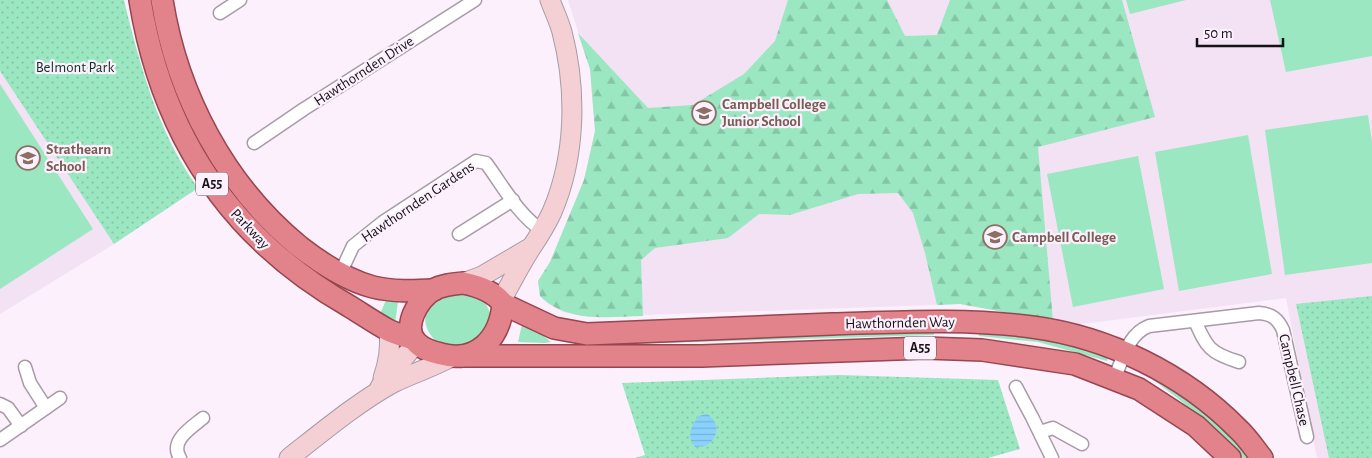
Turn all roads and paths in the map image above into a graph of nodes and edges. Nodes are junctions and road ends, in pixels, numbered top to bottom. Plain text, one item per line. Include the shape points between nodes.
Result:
1 (140, 0) edge
2 (162, 0) edge
3 (240, 0) edge
4 (475, 0) edge
5 (550, 0) edge
6 (220, 13) dead end
7 (254, 143) dead end
8 (513, 200) junction
9 (543, 231) junction
10 (459, 234) dead end
11 (532, 247) junction
12 (340, 274) junction
13 (463, 283) junction
14 (434, 290) junction
15 (502, 302) junction
16 (1195, 321) junction
17 (389, 331) junction
18 (415, 341) junction
19 (1125, 353) junction
20 (457, 356) junction
21 (1239, 362) dead end
22 (26, 367) dead end
23 (1114, 379) junction
24 (1016, 388) dead end
25 (373, 393) junction
26 (60, 398) dead end
27 (0, 404) edge
28 (46, 408) junction
29 (203, 418) dead end
30 (20, 426) junction
31 (1040, 432) junction
32 (1307, 437) dead end
33 (0, 440) edge
34 (1082, 444) dead end
35 (180, 458) edge
36 (289, 458) edge
37 (1052, 458) edge
38 (1230, 458) edge
39 (1262, 458) edge

1 - 17 highway, Parkway / A55 via 169,107 200,168 267,248 323,291
2 - 12 highway, Parkway / A55 via 170,40 190,99 219,154 248,195 279,230
3 - 6 street
4 - 7 street, Hawthornden Drive
5 - 9 main road via 562,31 569,65 571,130 561,188
8 - 9 street, Hawthornden Gardens
8 - 10 street
8 - 12 street, Hawthornden Gardens via 486,163 476,161 383,222 353,246
9 - 11 main road
11 - 13 main road via 482,276
11 - 15 main road
12 - 14 highway, Parkway / A55 via 386,290
13 - 14 highway, A55
13 - 15 highway, A55 via 482,288
14 - 18 highway, A55 via 418,304 412,316 411,330
15 - 19 highway, Hawthornden Way / A55 via 554,328 587,334 937,320 1034,327 1069,334
15 - 20 highway via 500,320 491,338 476,352
16 - 19 street, Campbell Chase via 1140,330
16 - 21 street via 1205,343 1218,354
16 - 32 street, Campbell Chase via 1267,313 1280,322
17 - 18 highway, Parkway / A55
17 - 25 main road via 391,349 388,365
18 - 20 highway, A55 via 427,350
18 - 25 main road via 390,376
19 - 23 street, Campbell Chase
19 - 39 highway, Hawthornden Way / A55 via 1198,394 1239,429
20 - 23 highway, Hawthornden Way / A55 via 702,356 973,349 1075,364
20 - 25 main road
22 - 28 street via 30,383
23 - 38 highway, Hawthornden Way / A55 via 1166,405 1196,426
24 - 31 street
25 - 36 main road
26 - 28 street
27 - 30 street via 8,408
28 - 30 street
29 - 35 street via 178,441 176,450
30 - 33 street
31 - 34 street via 1053,428
31 - 37 street

